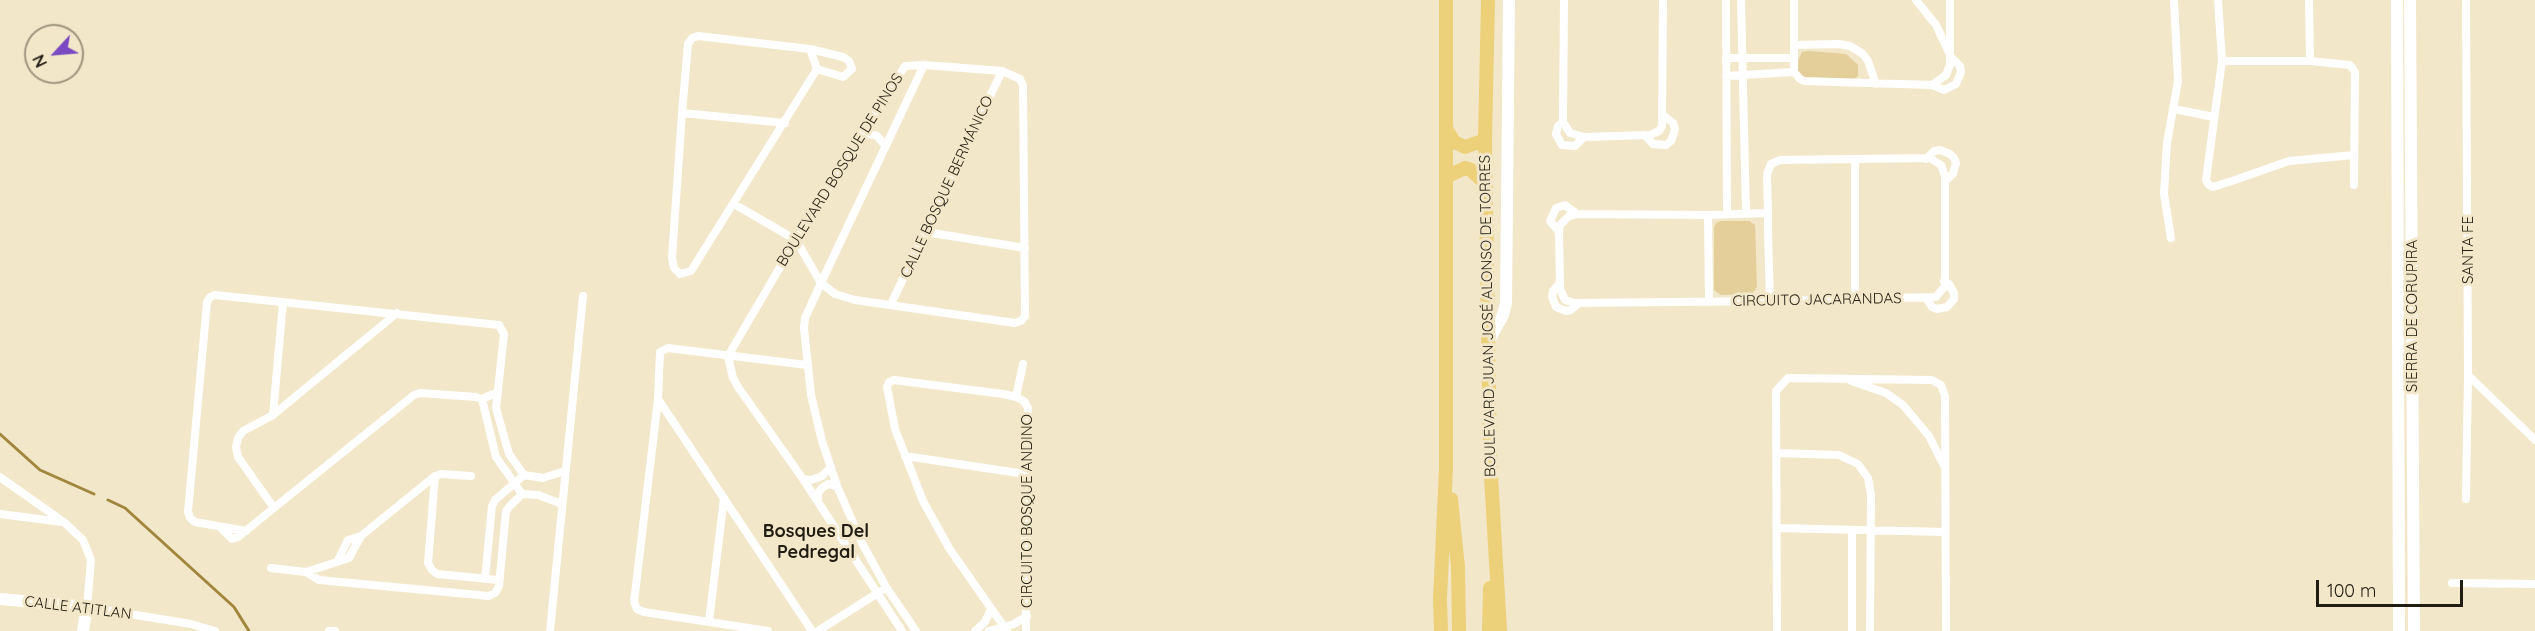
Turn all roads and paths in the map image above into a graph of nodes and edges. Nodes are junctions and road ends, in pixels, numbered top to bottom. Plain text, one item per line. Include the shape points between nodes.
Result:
1 (1446, 0) edge
2 (1488, 0) edge
3 (1509, 0) edge
4 (1564, 0) edge
5 (1663, 0) edge
6 (1726, 0) edge
7 (1741, 0) edge
8 (1794, 0) edge
9 (1916, 0) edge
10 (1950, 0) edge
11 (2174, 0) edge
12 (2218, 0) edge
13 (2309, 0) edge
14 (2466, 0) edge
15 (2403, 3) edge
16 (1794, 45) junction
17 (810, 49) junction
18 (1951, 57) junction
19 (1726, 58) junction
20 (1794, 58) junction
21 (1742, 59) junction
22 (2222, 61) junction
23 (2310, 61) junction
24 (924, 65) junction
25 (817, 69) junction
26 (1002, 70) junction
27 (1794, 72) junction
28 (1742, 75) junction
29 (1726, 76) junction
30 (1876, 84) junction
31 (1932, 85) junction
32 (2174, 109) junction
33 (682, 113) junction
34 (1663, 115) junction
35 (2214, 117) junction
36 (1563, 122) junction
37 (784, 123) junction
38 (1447, 130) junction
39 (864, 134) junction
40 (1645, 135) junction
41 (1584, 137) junction
42 (1485, 140) junction
43 (885, 145) junction
44 (1727, 145) junction
45 (1744, 146) junction
46 (2354, 155) junction
47 (1926, 159) junction
48 (1855, 160) junction
49 (1727, 171) junction
50 (1744, 171) junction
51 (1446, 177) junction
52 (1945, 181) junction
53 (1485, 183) junction
54 (2354, 185) dead end
55 (734, 204) junction
56 (1727, 213) junction
57 (1746, 213) junction
58 (1768, 213) junction
59 (1577, 214) junction
60 (1708, 215) junction
61 (926, 232) junction
62 (1559, 232) junction
63 (2171, 238) dead end
64 (796, 240) junction
65 (1025, 248) junction
66 (1944, 281) junction
67 (821, 283) junction
68 (583, 296) dead end
69 (1926, 298) junction
70 (1855, 299) junction
71 (1770, 301) junction
72 (284, 302) junction
73 (1709, 302) junction
74 (891, 304) junction
75 (397, 314) junction
76 (1488, 342) junction
77 (728, 356) junction
78 (1023, 364) dead end
79 (807, 365) junction
80 (2468, 375) junction
81 (1845, 378) junction
82 (498, 392) junction
83 (1016, 397) junction
84 (482, 399) junction
85 (658, 399) junction
86 (273, 415) junction
87 (2535, 440) edge
88 (1777, 453) junction
89 (905, 456) junction
90 (831, 467) junction
91 (1446, 468) junction
92 (1945, 468) junction
93 (564, 471) junction
94 (1025, 474) junction
95 (524, 475) junction
96 (435, 476) junction
97 (471, 476) dead end
98 (0, 477) edge
99 (803, 479) junction
100 (514, 483) junction
101 (837, 486) junction
102 (522, 494) junction
103 (724, 498) junction
104 (2466, 499) dead end
105 (818, 502) junction
106 (562, 504) junction
107 (274, 508) junction
108 (0, 514) edge
109 (65, 523) junction
110 (1777, 528) junction
111 (1852, 530) junction
112 (1869, 530) junction
113 (1946, 532) junction
114 (1494, 535) junction
115 (327, 567) junction
116 (271, 568) dead end
117 (306, 572) junction
118 (485, 579) junction
119 (499, 580) junction
120 (327, 581) junction
121 (2452, 583) dead end
122 (2535, 584) edge
123 (886, 587) junction
124 (877, 593) junction
125 (0, 599) edge
126 (87, 607) junction
127 (991, 609) junction
128 (1027, 616) junction
129 (709, 621) junction
130 (190, 627) edge
131 (1006, 629) edge
132 (83, 631) edge
133 (214, 631) edge
134 (329, 631) edge
135 (335, 631) edge
136 (550, 631) edge
137 (768, 631) edge
138 (812, 631) edge
139 (818, 631) edge
140 (902, 631) edge
141 (916, 631) edge
142 (975, 631) edge
143 (988, 631) edge
144 (1026, 631) edge
145 (1441, 631) edge
146 (1459, 631) edge
147 (1489, 631) edge
148 (1500, 631) edge
149 (1777, 631) edge
150 (1852, 631) edge
151 (1870, 631) edge
152 (1946, 631) edge
153 (2399, 631) edge
154 (2414, 631) edge

1 - 38 main road
2 - 42 main road, BOULEVARD JUAN JOSÉ ALONSO DE TORRES
3 - 76 street via 1506,303
4 - 36 street
5 - 34 street
6 - 19 street
7 - 21 street
8 - 16 street
9 - 18 street via 1936,25
10 - 18 street
11 - 32 street via 2178,81
12 - 22 street
13 - 23 street
14 - 80 street, SANTA FE
15 - 153 street, SIERRA DE CORUPIRA
15 - 154 street, SIERRA DE CORUPIRA
16 - 20 street
16 - 30 street via 1850,46 1868,61
17 - 25 street
17 - 25 street via 843,57 852,69 843,77
17 - 33 street via 692,38 688,44
18 - 31 street via 1946,75
18 - 31 street via 1960,66 1956,84 1944,90
19 - 21 street
19 - 29 street
20 - 21 street
20 - 27 street
21 - 28 street
22 - 23 street
22 - 35 street
23 - 46 street via 2343,63 2355,72
24 - 26 street
24 - 39 street, BOULEVARD BOSQUE DE PINOS via 905,66
24 - 43 street, BOULEVARD BOSQUE DE PINOS
25 - 37 street
26 - 61 street, CALLE BOSQUE BERMÁNICO
26 - 65 street via 1020,78 1023,86
27 - 28 street
27 - 30 street via 1804,81
28 - 29 street
28 - 45 street
29 - 44 street
30 - 31 street
32 - 35 street
32 - 63 street via 2164,194
33 - 37 street
33 - 55 street via 672,258 680,274 691,271
34 - 40 street via 1659,131
34 - 40 street via 1675,129 1671,141 1666,145 1653,144
35 - 46 street via 2206,180 2213,187 2289,160
36 - 41 street via 1570,133
36 - 41 street via 1556,134 1562,145 1575,146
37 - 55 street
38 - 42 main road via 1454,142 1465,147
38 - 51 main road
39 - 43 street via 876,135
39 - 64 street, BOULEVARD BOSQUE DE PINOS
40 - 41 street
42 - 53 main road, BOULEVARD JUAN JOSÉ ALONSO DE TORRES
43 - 67 street, BOULEVARD BOSQUE DE PINOS
44 - 45 street
44 - 49 street
45 - 50 street
46 - 54 street
47 - 48 street
47 - 52 street via 1941,165
47 - 52 street via 1940,150 1954,158 1953,174
48 - 58 street via 1775,162 1767,174
48 - 70 street
49 - 50 street
49 - 56 street
50 - 57 street
51 - 53 main road via 1465,168
51 - 91 main road
52 - 66 street
53 - 76 main road, BOULEVARD JUAN JOSÉ ALONSO DE TORRES
55 - 64 street
56 - 57 street
56 - 60 street
57 - 58 street
58 - 71 street
59 - 60 street
59 - 62 street via 1564,219
59 - 62 street, CIRCUITO JACARANDAS via 1565,205 1553,211 1550,221
60 - 73 street
61 - 65 street
61 - 74 street, CALLE BOSQUE BERMÁNICO
62 - 73 street, CIRCUITO JACARANDAS via 1560,283 1565,300
64 - 67 street
64 - 77 street, BOULEVARD BOSQUE DE PINOS
65 - 74 street via 1025,316 1021,321
66 - 69 street via 1940,295
66 - 69 street, CIRCUITO JACARANDAS via 1954,293 1947,307 1932,307
67 - 74 street via 835,294
67 - 79 street, BOULEVARD BOSQUE DE PINOS via 805,318
68 - 93 street
69 - 70 street, CIRCUITO JACARANDAS
70 - 71 street, CIRCUITO JACARANDAS
71 - 73 street, CIRCUITO JACARANDAS
72 - 75 street
72 - 86 street
72 - 107 street via 215,295 207,302 188,512 195,522 221,528 232,539
75 - 82 street via 499,324 504,334
75 - 86 street
76 - 114 main road, BOULEVARD JUAN JOSÉ ALONSO DE TORRES
77 - 79 street
77 - 85 street via 663,349
77 - 99 street via 738,387
78 - 83 street, CIRCUITO BOSQUE ANDINO
79 - 90 street, BOULEVARD BOSQUE DE PINOS
80 - 87 street
80 - 104 street, SANTA FE
81 - 88 street via 1788,378 1781,383 1776,390
81 - 92 street via 1886,393 1903,405 1929,436
81 - 92 street via 1932,380 1941,385 1945,396
82 - 84 street
82 - 95 street via 497,413 507,448
83 - 89 street, CIRCUITO BOSQUE ANDINO via 889,382 895,429
83 - 94 street, CIRCUITO BOSQUE ANDINO via 1028,408
84 - 100 street via 496,456
84 - 107 street via 414,395
85 - 103 street
85 - 129 street via 634,602 644,612
86 - 107 street via 243,431 236,447 243,466
88 - 110 street
88 - 112 street via 1839,455 1858,464 1868,478 1871,495
89 - 94 street
89 - 127 street, CIRCUITO BOSQUE ANDINO via 936,528
90 - 99 street via 822,476
90 - 101 street, BOULEVARD BOSQUE DE PINOS
91 - 145 main road
91 - 146 main road via 1456,532
92 - 113 street
93 - 95 street via 543,478
93 - 106 street
94 - 128 street, CIRCUITO BOSQUE ANDINO
95 - 100 street
96 - 97 street
96 - 115 street via 361,536 352,556
96 - 118 street via 428,564 437,574
98 - 109 street
99 - 105 street
100 - 102 street
100 - 118 street via 492,506
101 - 105 street via 828,484 822,488
101 - 123 street, BOULEVARD BOSQUE DE PINOS
102 - 106 street via 543,496
102 - 119 street via 506,511
103 - 129 street
103 - 138 street
105 - 124 street
106 - 136 street
108 - 109 street
109 - 126 street via 83,540 91,560
110 - 111 street
110 - 149 street
111 - 112 street
111 - 150 street
112 - 113 street
112 - 151 street
113 - 152 street
114 - 147 main road
114 - 148 main road, BOULEVARD JUAN JOSÉ ALONSO DE TORRES
115 - 117 street
115 - 120 street
116 - 117 street
117 - 120 street
118 - 119 street
119 - 120 street via 495,593 489,596
121 - 122 street
123 - 124 street
123 - 141 street, BOULEVARD BOSQUE DE PINOS
124 - 139 street
124 - 140 street
125 - 126 street, CALLE ATITLAN
126 - 130 street, CALLE ATITLAN
126 - 132 street
127 - 131 street, CIRCUITO BOSQUE ANDINO
127 - 142 street via 986,622
128 - 131 street
128 - 144 street, CIRCUITO BOSQUE ANDINO
129 - 137 street
130 - 133 street, CALLE ATITLAN
131 - 143 street
134 - 135 street

